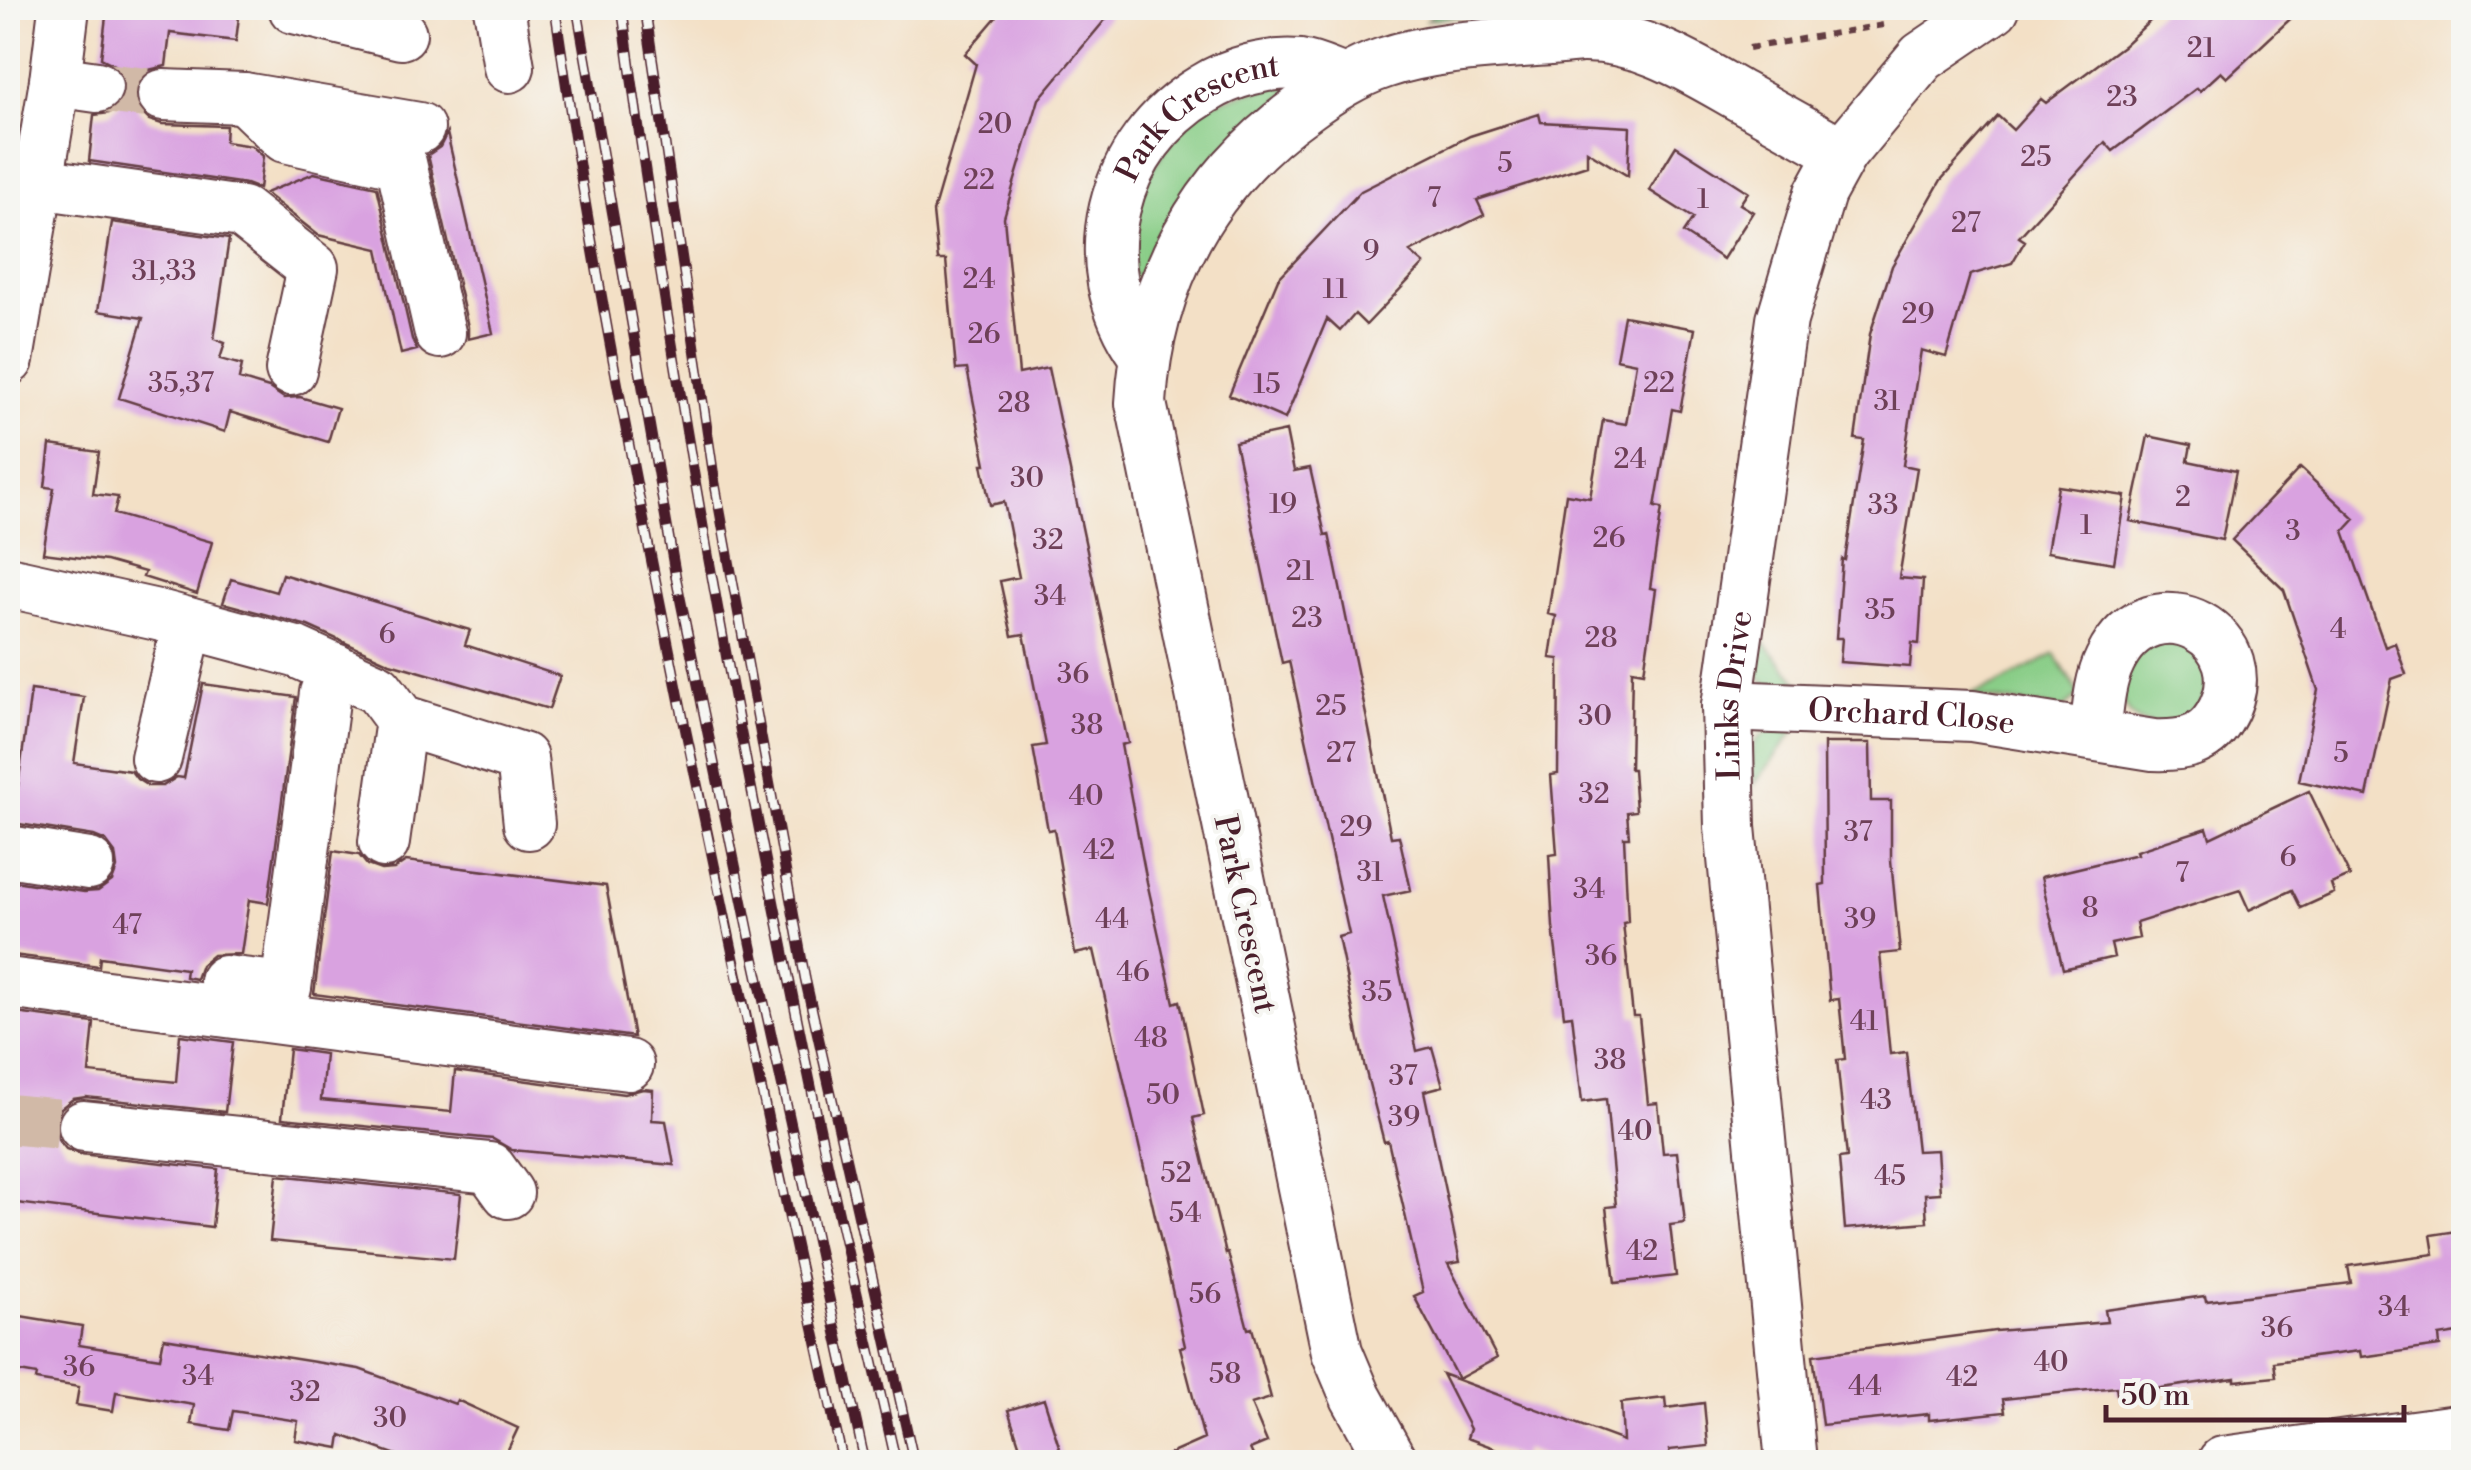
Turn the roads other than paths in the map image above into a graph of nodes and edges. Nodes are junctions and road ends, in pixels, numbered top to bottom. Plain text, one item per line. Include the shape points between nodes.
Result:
1 (64, 8) edge
2 (294, 8) edge
3 (499, 8) edge
4 (1994, 8) edge
5 (400, 34) dead end
6 (509, 67) dead end
7 (1344, 80) junction
8 (163, 94) tunnel mouth
9 (244, 98) junction
10 (419, 128) dead end
11 (1842, 154) junction
12 (29, 171) edge
13 (440, 333) dead end
14 (9, 346) edge
15 (1144, 354) junction
16 (291, 370) dead end
17 (8, 582) edge
18 (188, 623) junction
19 (334, 669) junction
20 (1728, 706) junction
21 (400, 720) junction
22 (2095, 734) dead end
23 (156, 758) dead end
24 (530, 824) dead end
25 (384, 842) dead end
26 (8, 851) edge
27 (89, 864) dead end
28 (8, 956) edge
29 (8, 983) edge
30 (628, 1065) dead end
31 (84, 1126) tunnel mouth
32 (508, 1194) dead end
33 (2464, 1429) edge
34 (1392, 1462) edge
35 (1791, 1462) edge
36 (2223, 1462) edge

1 - 12 street via 76,84
2 - 5 street
3 - 6 street
4 - 11 street, Links Drive via 1922,56
7 - 11 street, Park Crescent via 1412,55 1606,36 1668,56
7 - 15 street, Park Crescent via 1274,130 1208,202 1155,308
7 - 15 street, Park Crescent via 1302,65 1222,78 1166,116 1144,140 1117,193 1109,262 1125,327
8 - 9 street
9 - 10 street
9 - 13 street via 285,137 400,164
11 - 20 street, Links Drive via 1820,193 1782,320
12 - 14 street
12 - 16 street via 242,212 312,268
15 - 34 street, Park Crescent via 1141,403 1337,1352
17 - 18 street
18 - 19 street
18 - 23 street
19 - 21 street via 378,689
19 - 28 street via 286,988
20 - 22 street, Orchard Close via 1972,716
20 - 35 street, Links Drive via 1730,827
21 - 24 street via 522,758
21 - 25 street
26 - 27 street
29 - 30 street
31 - 32 street via 490,1168
33 - 36 street

